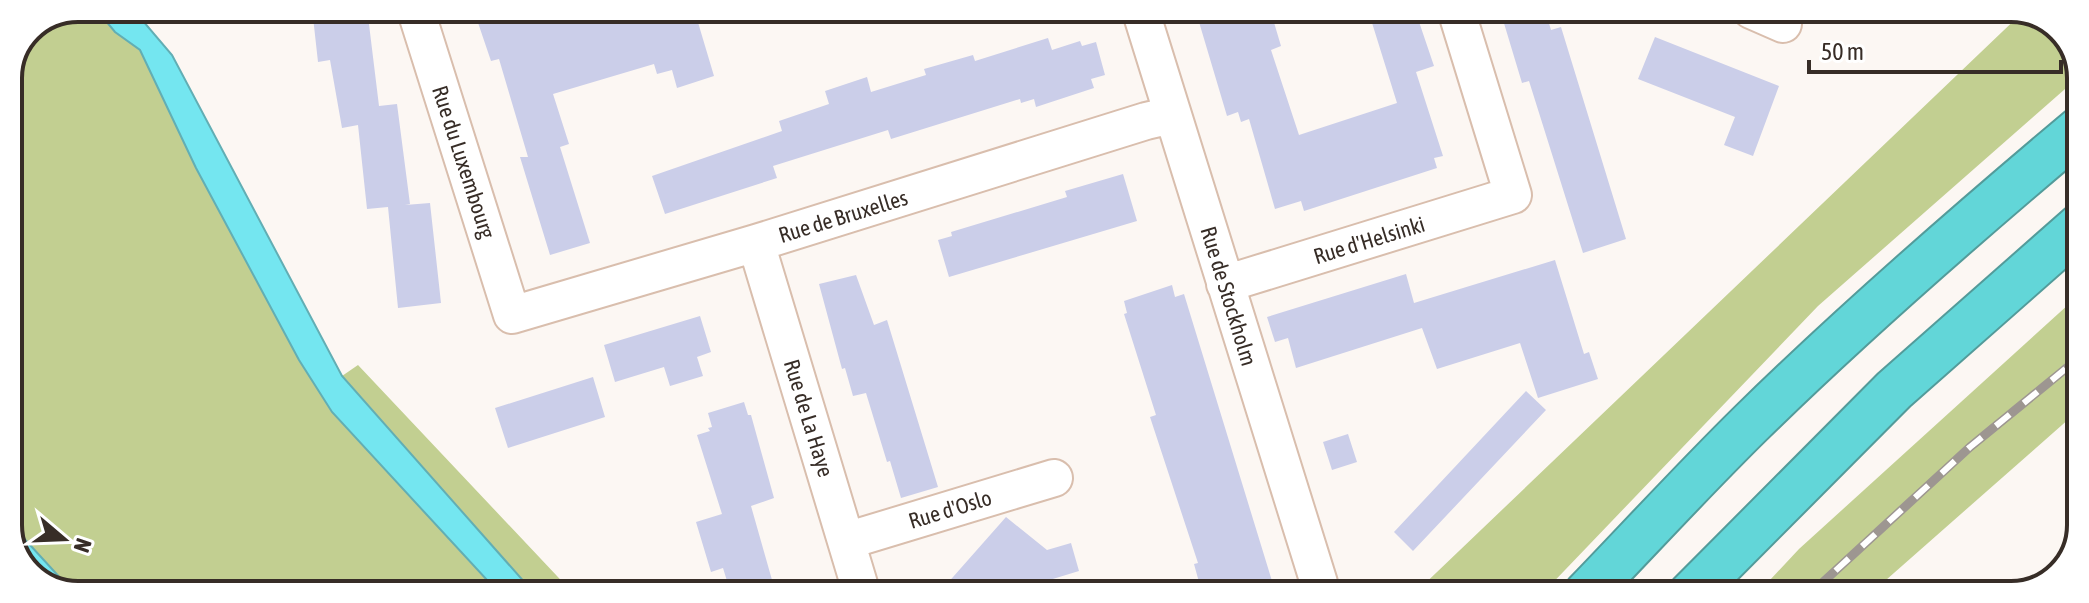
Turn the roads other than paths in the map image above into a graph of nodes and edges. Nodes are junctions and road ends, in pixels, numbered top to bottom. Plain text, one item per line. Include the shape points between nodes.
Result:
1 (419, 22) edge
2 (1144, 22) edge
3 (1460, 22) edge
4 (1172, 115) junction
5 (2067, 140) edge
6 (2067, 237) edge
7 (756, 243) junction
8 (1225, 284) junction
9 (512, 315) joint
10 (1054, 478) dead end
11 (846, 541) junction
12 (858, 581) edge
13 (1318, 581) edge
14 (1599, 581) edge
15 (1704, 581) edge

1 - 9 street, Rue du Luxembourg
2 - 4 street, Rue de Stockholm
3 - 8 street, Rue d'Helsinki via 1513,195
4 - 7 street, Rue de Bruxelles
4 - 8 street, Rue de Stockholm
5 - 14 highway via 1826,352
6 - 15 highway via 1894,390
7 - 9 street, Rue de Bruxelles
7 - 11 street, Rue de La Haye
8 - 13 street, Rue de Stockholm
10 - 11 street, Rue d'Oslo
11 - 12 street, Rue de La Haye

